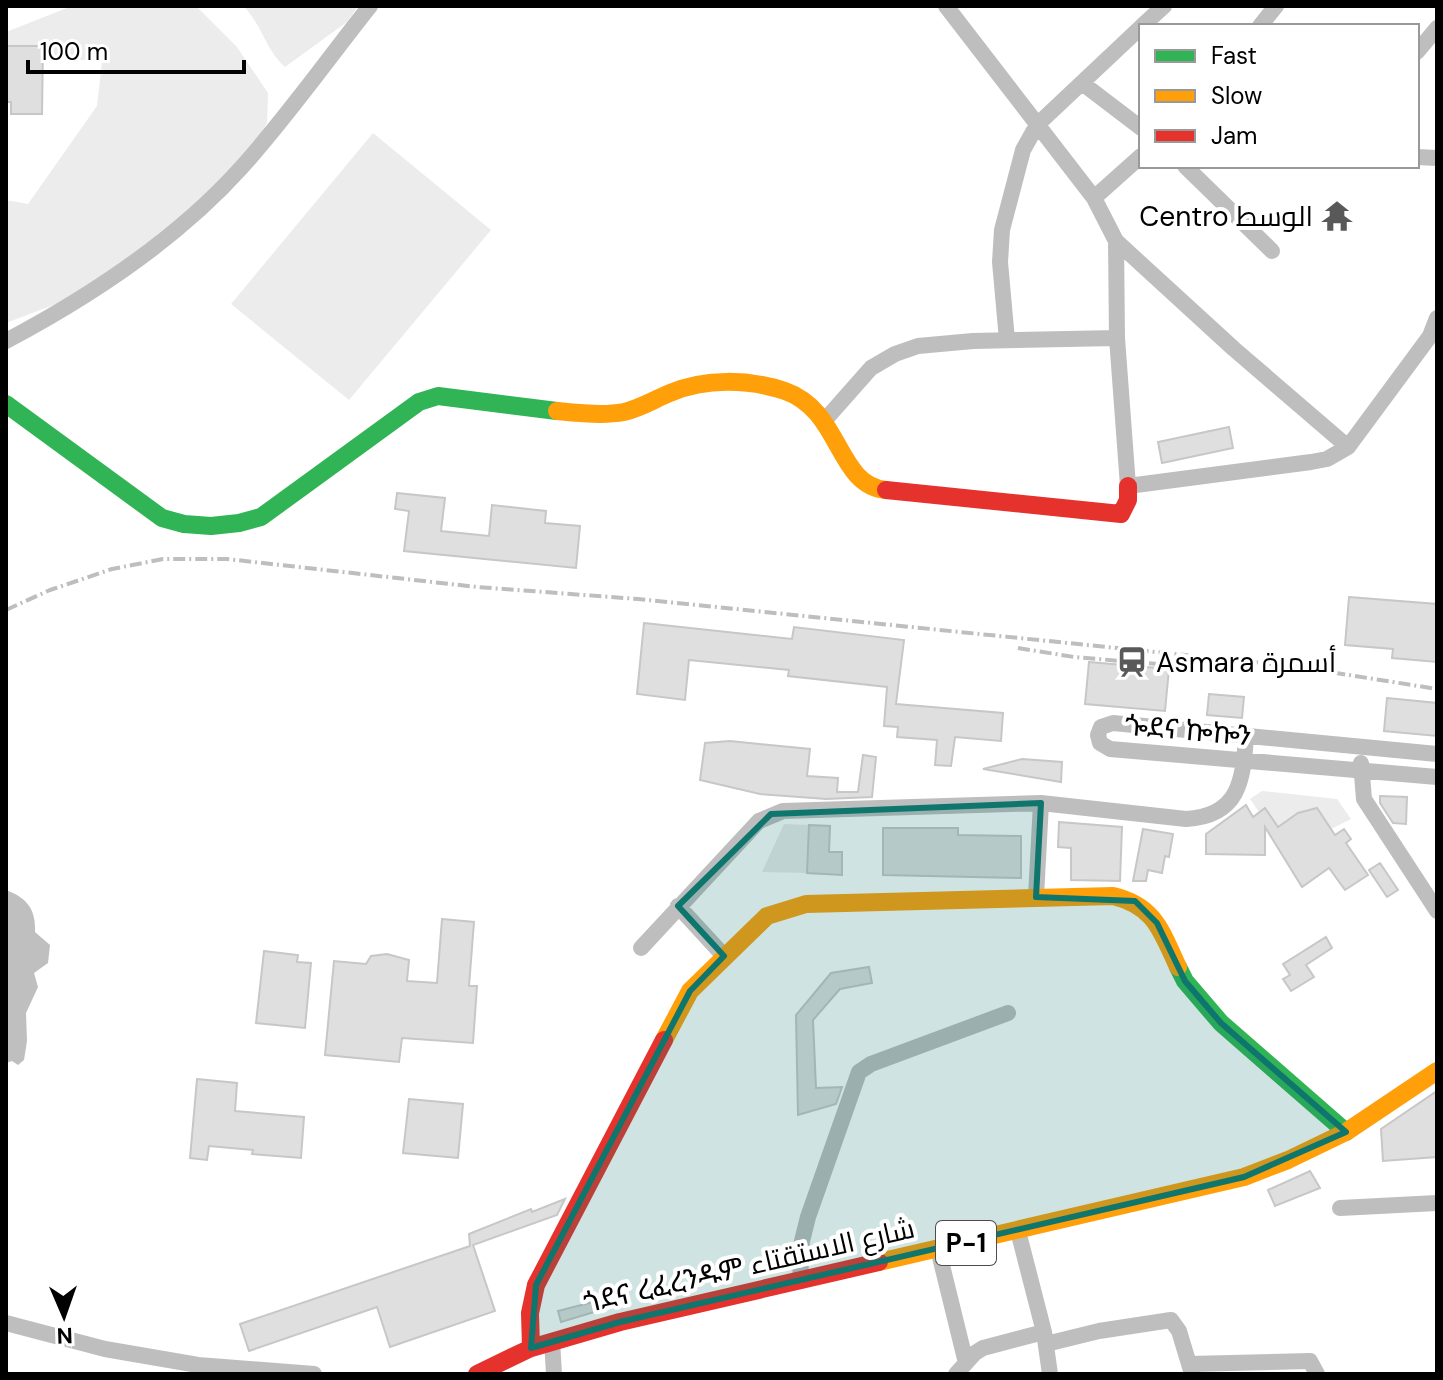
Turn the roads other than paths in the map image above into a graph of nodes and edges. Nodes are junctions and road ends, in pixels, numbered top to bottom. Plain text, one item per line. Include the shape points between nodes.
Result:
1 (370, 6) edge
2 (946, 6) edge
3 (1164, 6) edge
4 (1276, 6) edge
5 (1145, 24) edge
6 (1262, 24) edge
7 (1437, 28) edge
8 (1139, 30) edge
9 (1419, 50) edge
10 (1082, 83) junction
11 (1037, 125) junction
12 (1139, 126) edge
13 (1139, 158) edge
14 (1187, 168) edge
15 (1094, 198) junction
16 (1116, 241) junction
17 (1272, 251) dead end
18 (1437, 318) edge
19 (1117, 338) junction
20 (1007, 340) junction
21 (6, 341) edge
22 (6, 404) edge
23 (825, 420) junction
24 (1348, 447) junction
25 (1128, 486) junction
26 (1246, 737) junction
27 (1362, 747) junction
28 (1437, 754) edge
29 (1244, 761) junction
30 (1361, 771) junction
31 (1437, 777) edge
32 (1041, 803) junction
33 (1036, 897) junction
34 (678, 906) junction
35 (1437, 911) edge
36 (641, 948) dead end
37 (724, 956) junction
38 (1008, 1013) dead end
39 (1437, 1071) edge
40 (1346, 1132) junction
41 (1437, 1203) edge
42 (1340, 1208) dead end
43 (1018, 1231) junction
44 (938, 1249) junction
45 (800, 1281) junction
46 (6, 1323) edge
47 (1045, 1338) junction
48 (552, 1341) junction
49 (531, 1348) junction
50 (961, 1369) edge
51 (1187, 1371) edge
52 (314, 1374) edge
53 (477, 1374) edge
54 (554, 1374) edge
55 (1050, 1374) edge
56 (1317, 1374) edge

1 - 21 street via 240,169 212,196 116,275
2 - 11 street
3 - 5 street
4 - 6 street
7 - 9 street
8 - 10 street
10 - 11 street
10 - 12 street
11 - 15 street
11 - 20 street via 1023,150 1002,230
13 - 15 street
14 - 17 street
15 - 16 street
16 - 19 street
16 - 24 street
18 - 24 street via 1430,336
19 - 20 street
19 - 25 street
20 - 23 street via 918,346 895,354 871,368
22 - 23 main road via 162,518 183,526 261,517 419,402 438,396 617,413 679,389 743,383 801,398
23 - 25 main road via 855,475 872,489 1121,514
24 - 25 street via 1311,462
26 - 27 street, ጐደና ኰኰን
26 - 29 street
26 - 29 street, ጐደና ኰኰን via 1113,723 1104,725 1098,735 1110,749
27 - 28 street, ጐደና ኰኰን
27 - 30 street
29 - 30 street, ጐደና ኰኰን
29 - 32 street via 1235,796 1201,818
30 - 31 street, ጐደና ኰኰን
30 - 35 street via 1367,806
32 - 33 street
32 - 34 street via 771,814
33 - 37 main road via 806,904 767,916
33 - 40 main road via 1113,896 1135,901 1157,923 1185,981 1221,1023
34 - 36 street
34 - 37 street
37 - 49 main road via 690,991 536,1285
38 - 45 street via 859,1072 808,1217
39 - 40 main road, ጎደና ረፈረንዱም شارع الاستقتاء / P-1
40 - 43 main road, ጎደና ረፈረንዱም شارع الاستقتاء / P-1 via 1244,1177
41 - 42 street
43 - 44 main road, ጎደና ረፈረንዱም شارع الاستقتاء / P-1
43 - 47 street
44 - 45 main road, ጎደና ረፈረንዱም شارع الاستقتاء / P-1
44 - 50 street
45 - 48 main road, ጎደና ረፈረንዱም شارع الاستقتاء / P-1
46 - 52 street via 105,1349 198,1365
47 - 50 street via 983,1348
47 - 51 street via 1171,1320 1179,1331
47 - 55 street
48 - 49 main road, ጎደና ረፈረንዱም شارع الاستقتاء / P-1
48 - 54 street
49 - 53 main road, ጎደና ረፈረንዱም شارع الاستقتاء / P-1
51 - 56 street via 1310,1361

